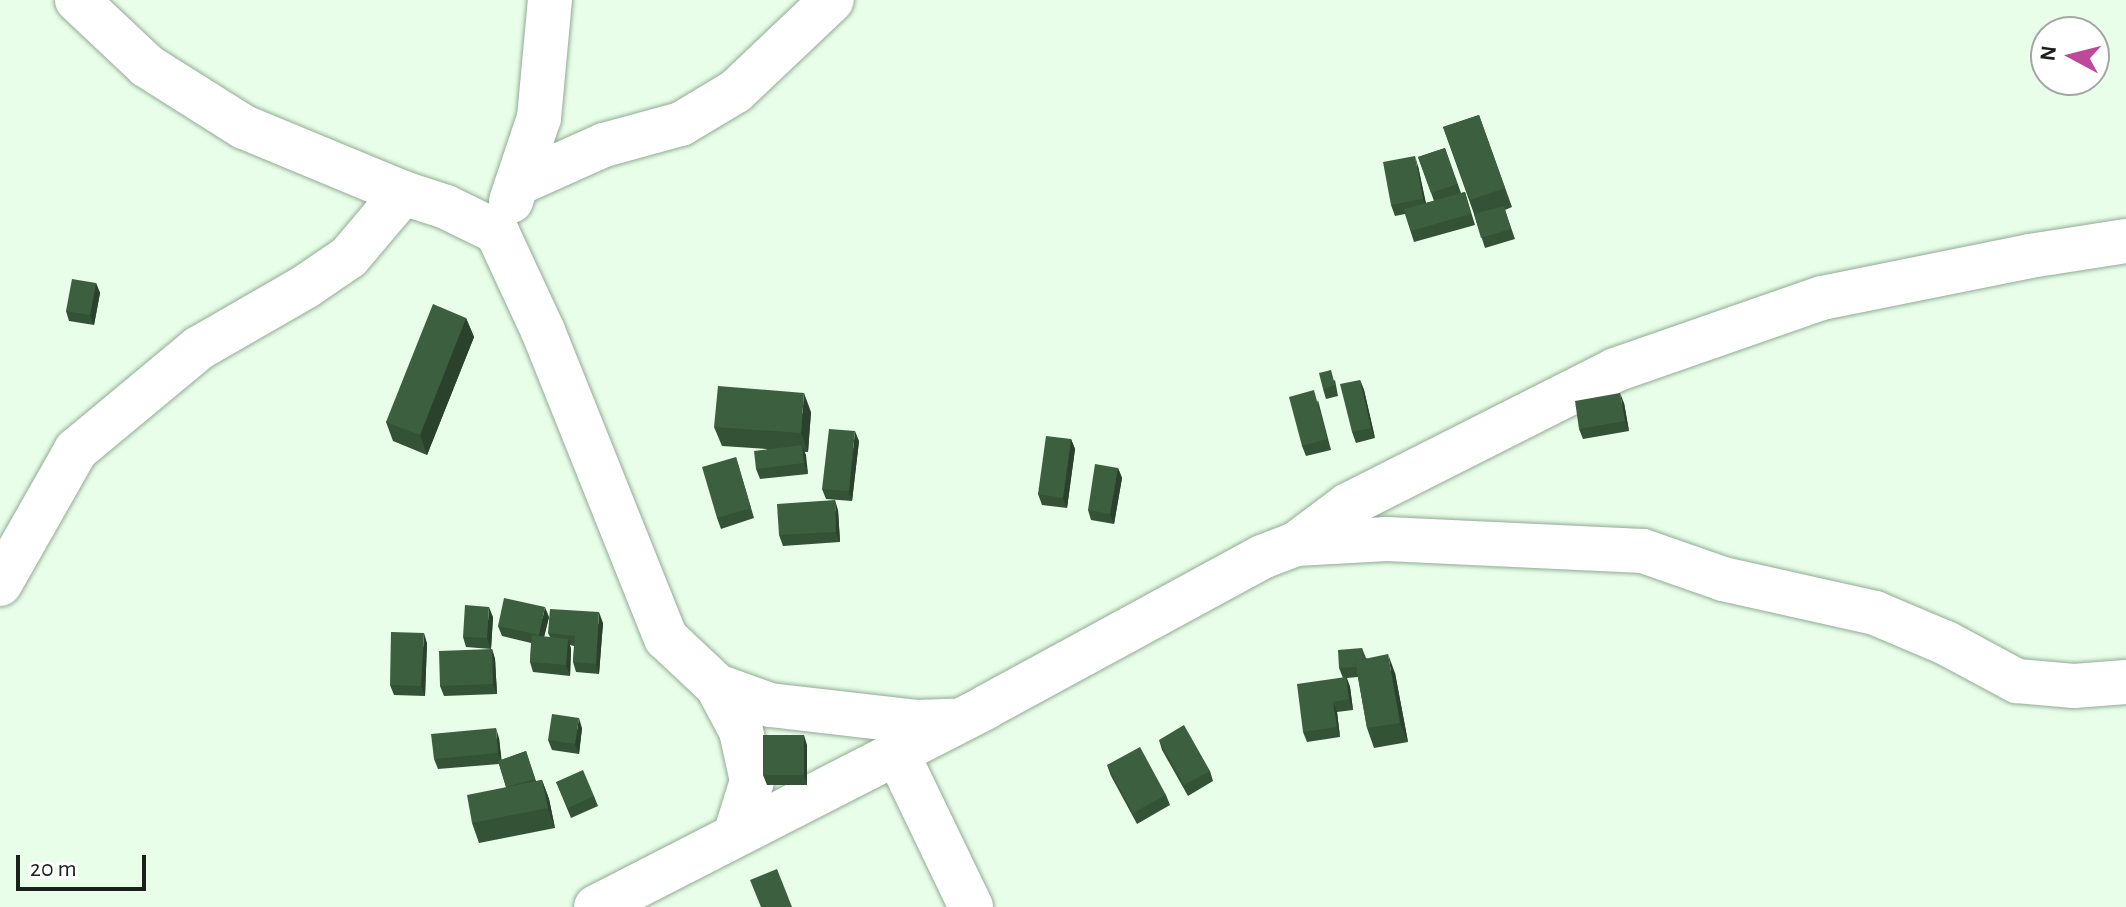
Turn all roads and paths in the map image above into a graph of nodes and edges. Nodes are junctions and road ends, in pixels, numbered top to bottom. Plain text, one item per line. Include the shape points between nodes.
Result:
1 (77, 0) edge
2 (550, 0) edge
3 (832, 0) edge
4 (519, 183) junction
5 (403, 193) junction
6 (497, 232) junction
7 (2126, 241) edge
8 (1296, 544) junction
9 (0, 584) edge
10 (2126, 682) edge
11 (717, 686) junction
12 (954, 721) junction
13 (896, 751) junction
14 (736, 832) junction
15 (596, 907) edge
16 (971, 907) edge

1 - 5 street via 147,66 244,127
2 - 4 street via 539,118
3 - 4 street via 736,91 681,124 604,145
4 - 6 street
5 - 6 street
5 - 9 street via 349,257 199,348 76,450
6 - 11 street via 543,331 666,638
7 - 8 street via 1822,298 1615,370 1348,505
8 - 10 street via 1387,539 1643,551 1723,579 1875,613 2017,681 2074,686
8 - 12 street via 1262,557
11 - 12 street via 770,705 916,722
11 - 14 street via 741,731 752,781
12 - 13 street
13 - 14 street
13 - 16 street
14 - 15 street

